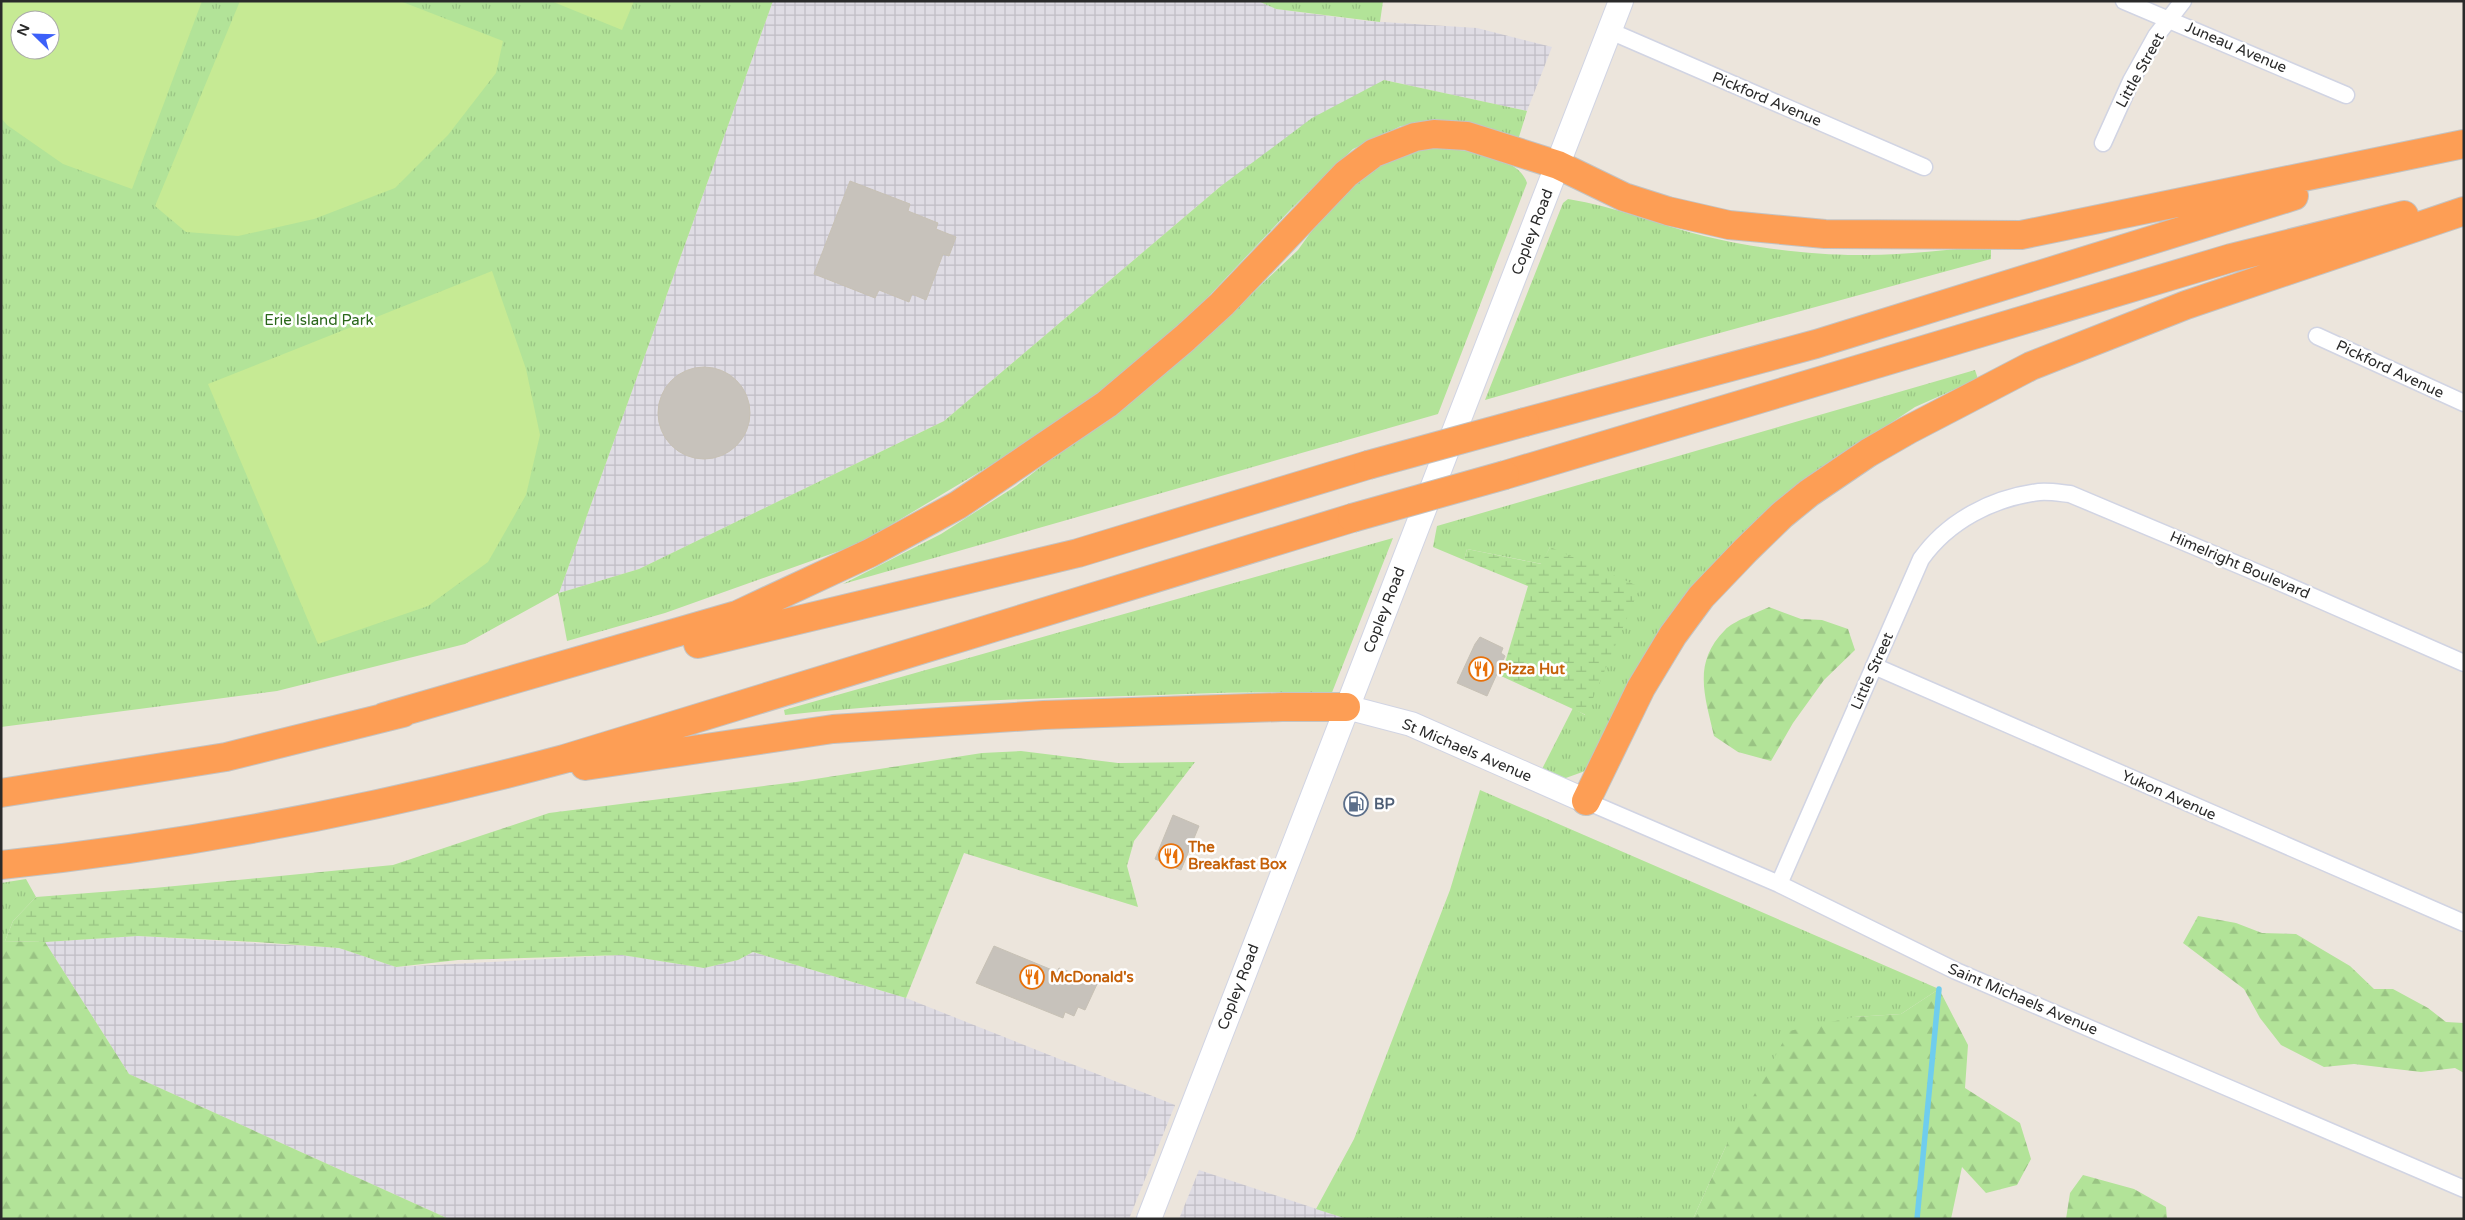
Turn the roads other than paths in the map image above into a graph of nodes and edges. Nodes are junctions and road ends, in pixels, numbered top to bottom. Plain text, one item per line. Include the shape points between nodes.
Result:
1 (1621, 1) edge
2 (2124, 1) edge
3 (2183, 1) edge
4 (2170, 19) junction
5 (1610, 31) junction
6 (2346, 95) dead end
7 (2103, 143) dead end
8 (2454, 147) edge
9 (1558, 165) junction
10 (1924, 167) dead end
11 (2464, 200) edge
12 (2464, 211) edge
13 (2317, 336) dead end
14 (2464, 403) edge
15 (2011, 498) joint
16 (2464, 663) edge
17 (1874, 666) junction
18 (1346, 707) junction
19 (384, 717) junction
20 (470, 784) junction
21 (1, 793) edge
22 (1586, 801) junction
23 (1, 865) edge
24 (1779, 884) junction
25 (2464, 923) edge
26 (2464, 1189) edge
27 (1149, 1219) edge

1 - 5 main road, Copley Road
2 - 4 street, Juneau Avenue
3 - 4 street, Little Street
4 - 6 street, Juneau Avenue
4 - 7 street, Little Street via 2156,36 2131,81
5 - 9 main road, Copley Road
5 - 10 street, Pickford Avenue
8 - 9 highway via 2020,235 1825,234 1729,225 1624,197
8 - 19 highway, bridge via 1816,344 1368,465 1078,553
9 - 18 main road, Copley Road
9 - 19 highway via 1467,136 1415,136 1392,144 1346,174 1222,304 1147,372 1078,425 958,506 870,553 737,614
11 - 20 highway, bridge via 2231,258 1352,518 564,759
12 - 22 highway via 2186,305 2031,366 1868,452 1782,515 1701,597 1640,688
13 - 14 street, Pickford Avenue
15 - 16 street, Himelright Boulevard via 2040,492 2070,494 2277,580
15 - 17 street, Little Street via 1955,524 1930,547 1921,559
17 - 24 street, Little Street
17 - 25 street, Yukon Avenue
18 - 20 highway via 1044,715 833,729
18 - 22 main road, St Michaels Avenue via 1411,724
18 - 27 main road, Copley Road
19 - 21 highway via 226,757
20 - 23 highway via 378,805 123,850
22 - 24 street, Saint Michaels Avenue
24 - 26 street, Saint Michaels Avenue via 1956,971

